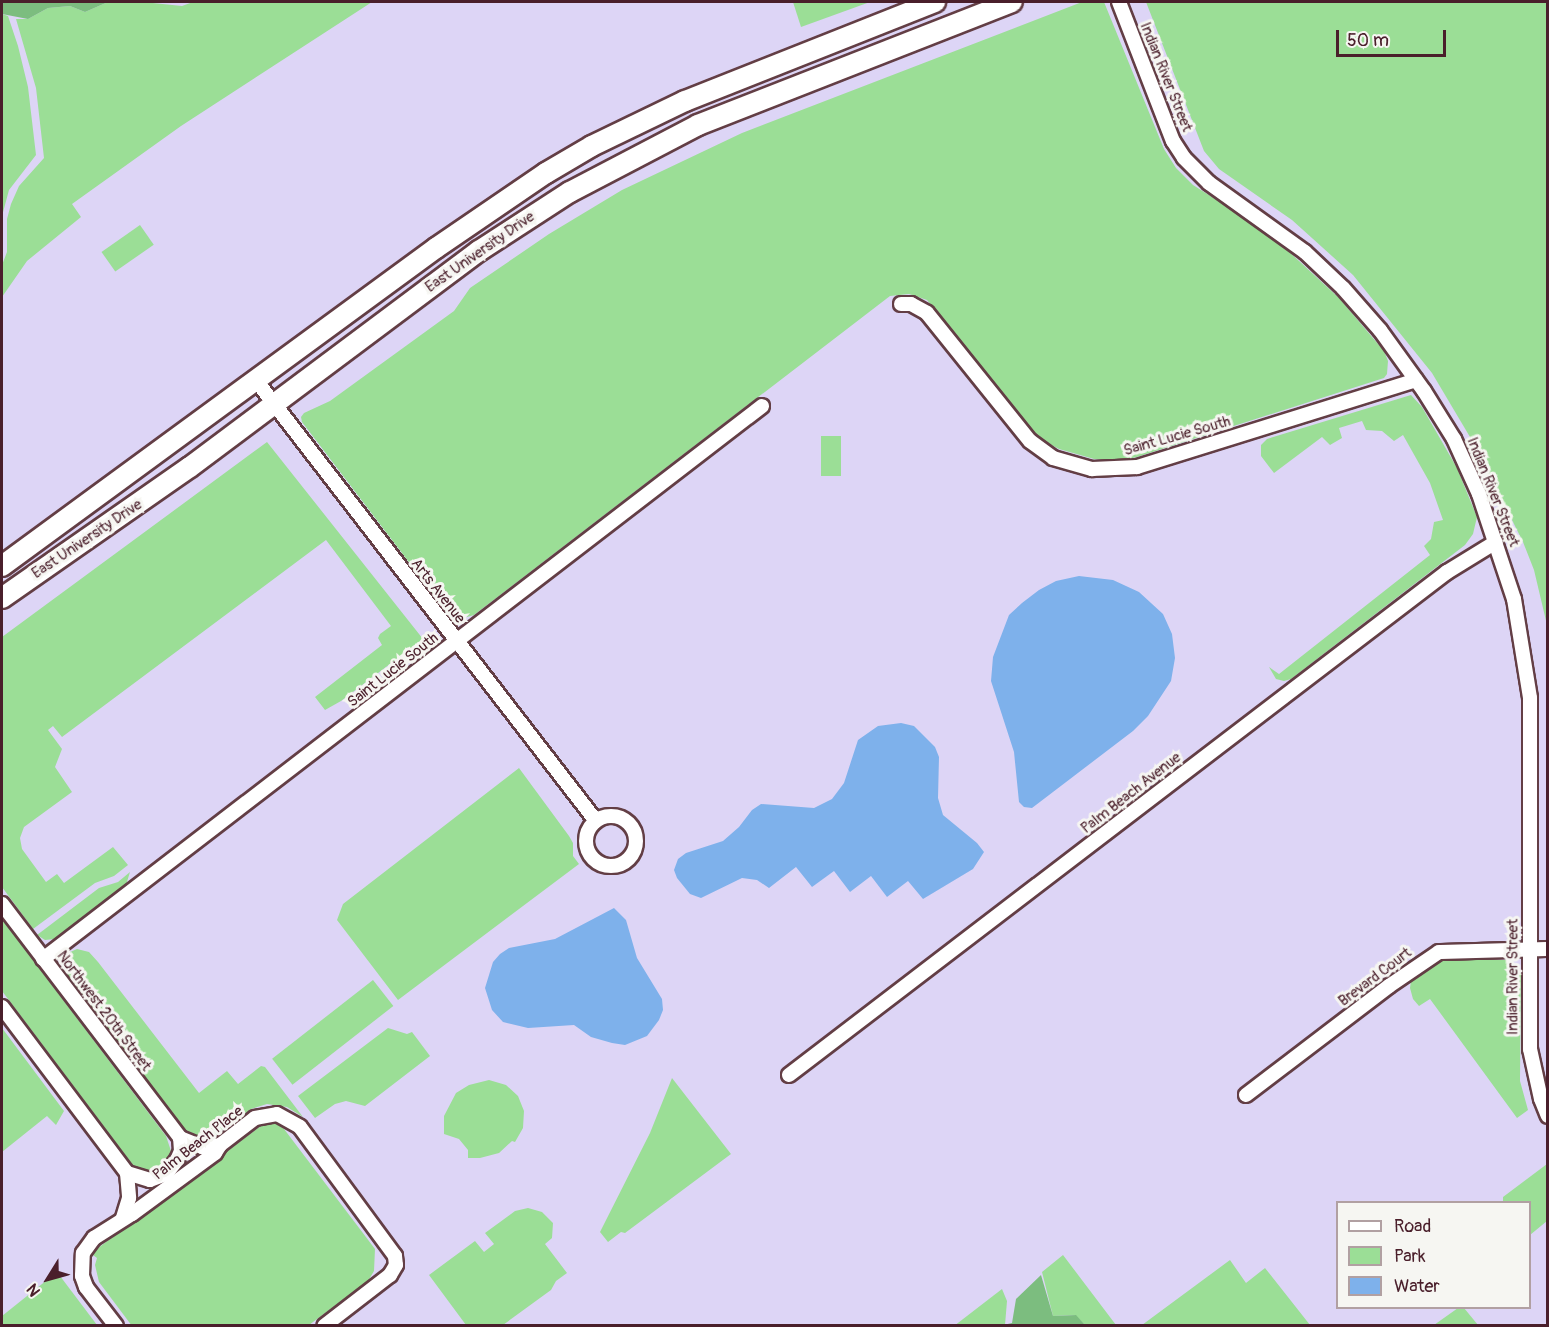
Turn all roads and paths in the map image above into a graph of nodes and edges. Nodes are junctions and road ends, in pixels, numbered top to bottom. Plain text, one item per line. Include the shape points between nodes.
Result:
1 (934, 2) edge
2 (1012, 2) edge
3 (1119, 2) edge
4 (901, 304) dead end
5 (255, 379) junction
6 (1416, 380) junction
7 (274, 405) junction
8 (762, 406) dead end
9 (1496, 542) junction
10 (2, 566) edge
11 (2, 598) edge
12 (456, 642) junction
13 (596, 821) dead end
14 (2, 904) edge
15 (1529, 949) junction
16 (1548, 949) edge
17 (43, 959) junction
18 (2, 1007) edge
19 (789, 1075) dead end
20 (1246, 1095) dead end
21 (1548, 1116) edge
22 (180, 1138) junction
23 (220, 1145) junction
24 (127, 1173) junction
25 (123, 1218) junction
26 (116, 1326) edge
27 (324, 1326) edge

1 - 5 street, East University Drive via 712,89 592,146 499,203
2 - 7 street, East University Drive via 736,110 615,167 479,250
3 - 6 street, Indian River Street via 1173,141 1184,158 1209,183 1305,252 1343,288
4 - 6 street, Saint Lucie South via 911,304 927,314 1030,441 1053,458 1092,469 1137,467
5 - 7 street, Arts Avenue
5 - 10 street, East University Drive
6 - 9 street, Indian River Street via 1459,449
7 - 11 street, East University Drive
7 - 12 street, Arts Avenue
8 - 12 street, Saint Lucie South
9 - 15 street, Indian River Street via 1514,599 1530,698
9 - 19 street, Palm Beach Avenue via 1437,579
12 - 13 street, Arts Avenue
12 - 17 street, Saint Lucie South
14 - 17 street, Northwest 20th Street
15 - 16 street, Brevard Court
15 - 20 street, Brevard Court via 1439,952
15 - 21 street, Indian River Street via 1530,1049 1540,1099
17 - 22 street, Northwest 20th Street
18 - 24 street
22 - 23 street via 202,1147
22 - 24 street via 177,1160 166,1174 150,1180
23 - 25 street, Palm Beach Place via 215,1153
23 - 27 street, Palm Beach Place via 255,1118 277,1114 289,1119 300,1127 392,1248 396,1265 383,1281
24 - 25 street via 129,1198
25 - 26 street, Palm Beach Place via 94,1238 81,1265 86,1287

